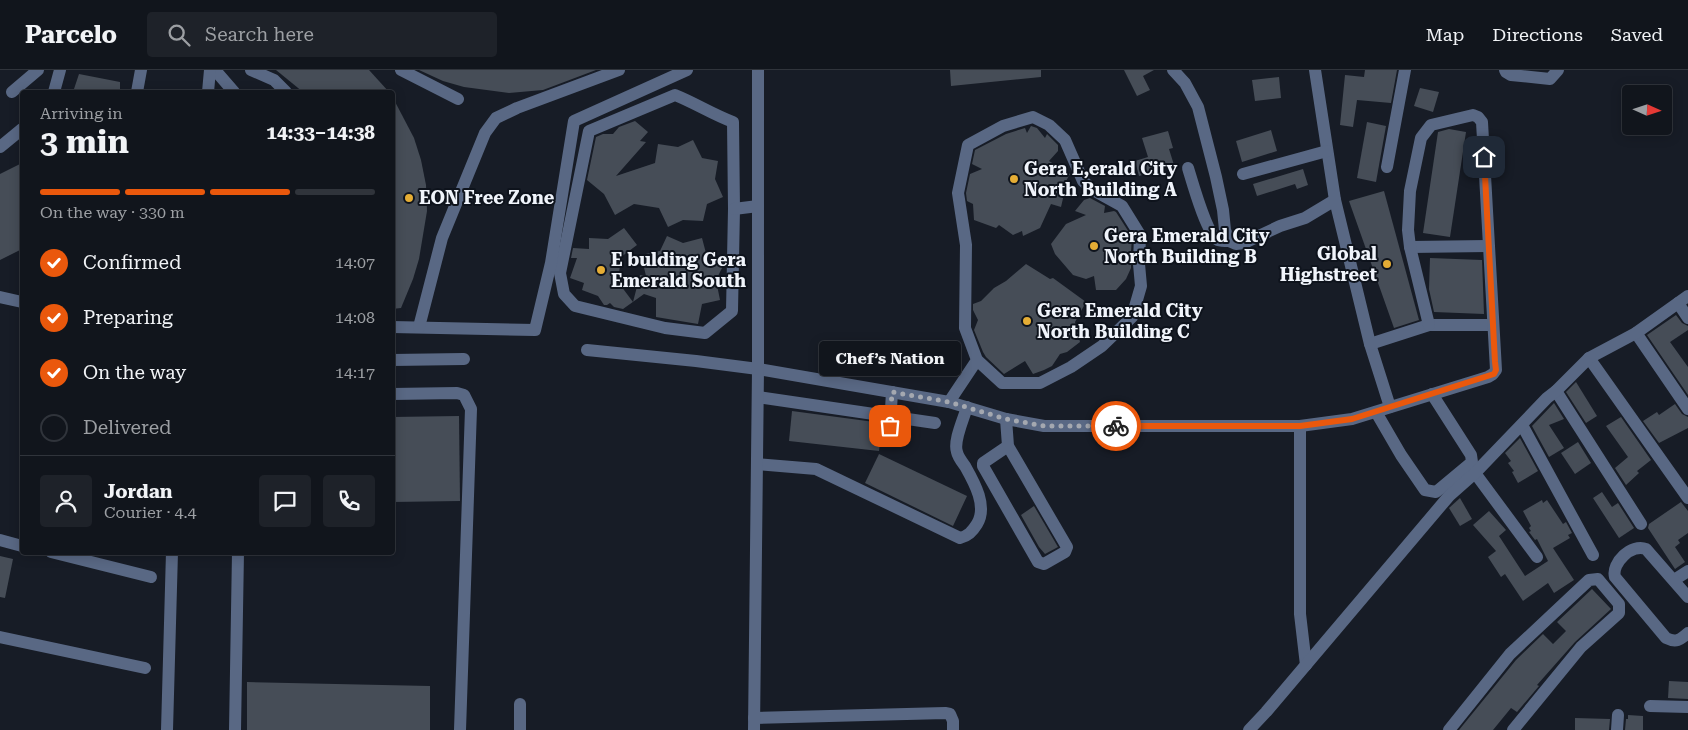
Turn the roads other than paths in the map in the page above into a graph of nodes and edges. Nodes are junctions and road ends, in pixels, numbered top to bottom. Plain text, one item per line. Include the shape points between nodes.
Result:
1 (28, 70) edge
2 (38, 70) edge
3 (60, 70) edge
4 (141, 70) edge
5 (210, 70) edge
6 (216, 70) edge
7 (224, 70) edge
8 (251, 70) edge
9 (401, 70) edge
10 (619, 70) edge
11 (687, 70) edge
12 (758, 70) edge
13 (1173, 70) edge
14 (1315, 70) edge
15 (1405, 70) edge
16 (1505, 70) edge
17 (1558, 70) edge
18 (55, 90) edge
19 (137, 90) edge
20 (208, 90) edge
21 (232, 90) edge
22 (239, 90) edge
23 (284, 90) edge
24 (458, 99) dead end
25 (20, 131) edge
26 (0, 146) edge
27 (1328, 151) junction
28 (1387, 167) dead end
29 (1188, 168) dead end
30 (1243, 174) dead end
31 (1335, 200) junction
32 (758, 206) junction
33 (734, 210) junction
34 (1230, 241) junction
35 (1488, 246) junction
36 (1410, 247) junction
37 (0, 297) edge
38 (1683, 300) edge
39 (20, 302) edge
40 (1688, 318) edge
41 (1429, 325) junction
42 (1493, 325) junction
43 (395, 327) edge
44 (419, 328) junction
45 (1636, 333) junction
46 (1370, 344) junction
47 (587, 350) dead end
48 (1589, 358) junction
49 (464, 359) dead end
50 (395, 360) edge
51 (977, 360) junction
52 (758, 369) junction
53 (1556, 391) junction
54 (892, 392) junction
55 (395, 394) edge
56 (1432, 394) junction
57 (758, 397) junction
58 (949, 402) junction
59 (967, 407) junction
60 (1390, 408) junction
61 (1688, 409) edge
62 (1376, 412) junction
63 (1006, 419) junction
64 (891, 421) junction
65 (935, 423) dead end
66 (1522, 425) junction
67 (1300, 426) junction
68 (1008, 446) junction
69 (757, 464) junction
70 (1474, 473) junction
71 (1688, 498) edge
72 (1641, 524) dead end
73 (0, 540) edge
74 (20, 545) edge
75 (63, 555) edge
76 (172, 555) edge
77 (238, 555) edge
78 (1593, 555) dead end
79 (1537, 557) dead end
80 (1688, 571) edge
81 (151, 577) dead end
82 (1674, 580) junction
83 (1688, 597) edge
84 (1688, 633) edge
85 (0, 636) edge
86 (1306, 665) junction
87 (145, 668) dead end
88 (520, 704) dead end
89 (1650, 706) dead end
90 (1688, 707) edge
91 (1618, 715) dead end
92 (754, 724) edge
93 (167, 730) edge
94 (235, 730) edge
95 (460, 730) edge
96 (520, 730) edge
97 (954, 730) edge
98 (1249, 730) edge
99 (1449, 730) edge
100 (1513, 730) edge
101 (1617, 730) edge

1 - 2 street via 9,91
3 - 18 street
4 - 19 street
5 - 20 street
6 - 21 street
7 - 22 street
8 - 23 street via 274,80
9 - 24 street
10 - 44 street via 517,108 496,118 485,132 442,238
11 - 44 street via 574,121 551,263 535,330
12 - 32 street
13 - 34 street via 1185,83 1198,107
14 - 27 street
15 - 28 street
16 - 17 street via 1511,75 1550,79
25 - 26 street
27 - 30 street
27 - 31 street
29 - 34 street via 1205,221 1214,237
31 - 34 street via 1305,218 1244,243
31 - 46 street
32 - 33 street
32 - 52 street
33 - 33 street via 733,122 675,95 589,131 560,273 564,294 575,306 705,334 732,311
35 - 36 street
35 - 36 street via 1482,122 1473,115 1431,125 1421,138 1410,191
35 - 42 street
36 - 41 street
37 - 39 street
38 - 40 street
38 - 45 street
41 - 42 street
41 - 46 street
42 - 56 street via 1494,374
43 - 44 street
45 - 48 street
45 - 61 street
46 - 60 street
47 - 52 street
48 - 53 street
48 - 71 street
49 - 50 street
51 - 51 street via 1002,382 1040,382 1071,367 1108,340 1132,317 1141,286 1140,235 1122,206 1083,181 1065,140 1033,117 1003,126 968,145 962,169 958,194 966,245 965,328
51 - 58 street
52 - 54 street
52 - 57 street
53 - 66 street
53 - 72 street
54 - 58 street
54 - 64 street
55 - 95 street via 457,393 464,395 471,409
56 - 60 street
56 - 62 street via 1471,455 1472,462 1436,492 1426,490
57 - 64 street
57 - 69 street
58 - 59 street
59 - 63 street
59 - 69 street via 956,443 957,452 980,498 982,509 974,530 960,538 816,469
60 - 62 street
62 - 67 street via 1352,419
63 - 67 street via 1044,426
63 - 68 street
64 - 65 street
66 - 70 street
66 - 78 street
67 - 86 street via 1300,614
68 - 68 street via 1067,547 1065,552 1044,564 1038,562 982,466
69 - 92 street
70 - 79 street
70 - 86 street via 1448,496
73 - 74 street
75 - 81 street
76 - 93 street
77 - 94 street
80 - 82 street
82 - 83 street
82 - 84 street via 1641,547 1625,556 1613,572 1666,638 1678,641
85 - 87 street
86 - 98 street
88 - 96 street
89 - 90 street
91 - 101 street
92 - 97 street via 945,713 950,714
99 - 100 street via 1510,654 1589,580 1598,579 1618,604 1619,613 1581,647

